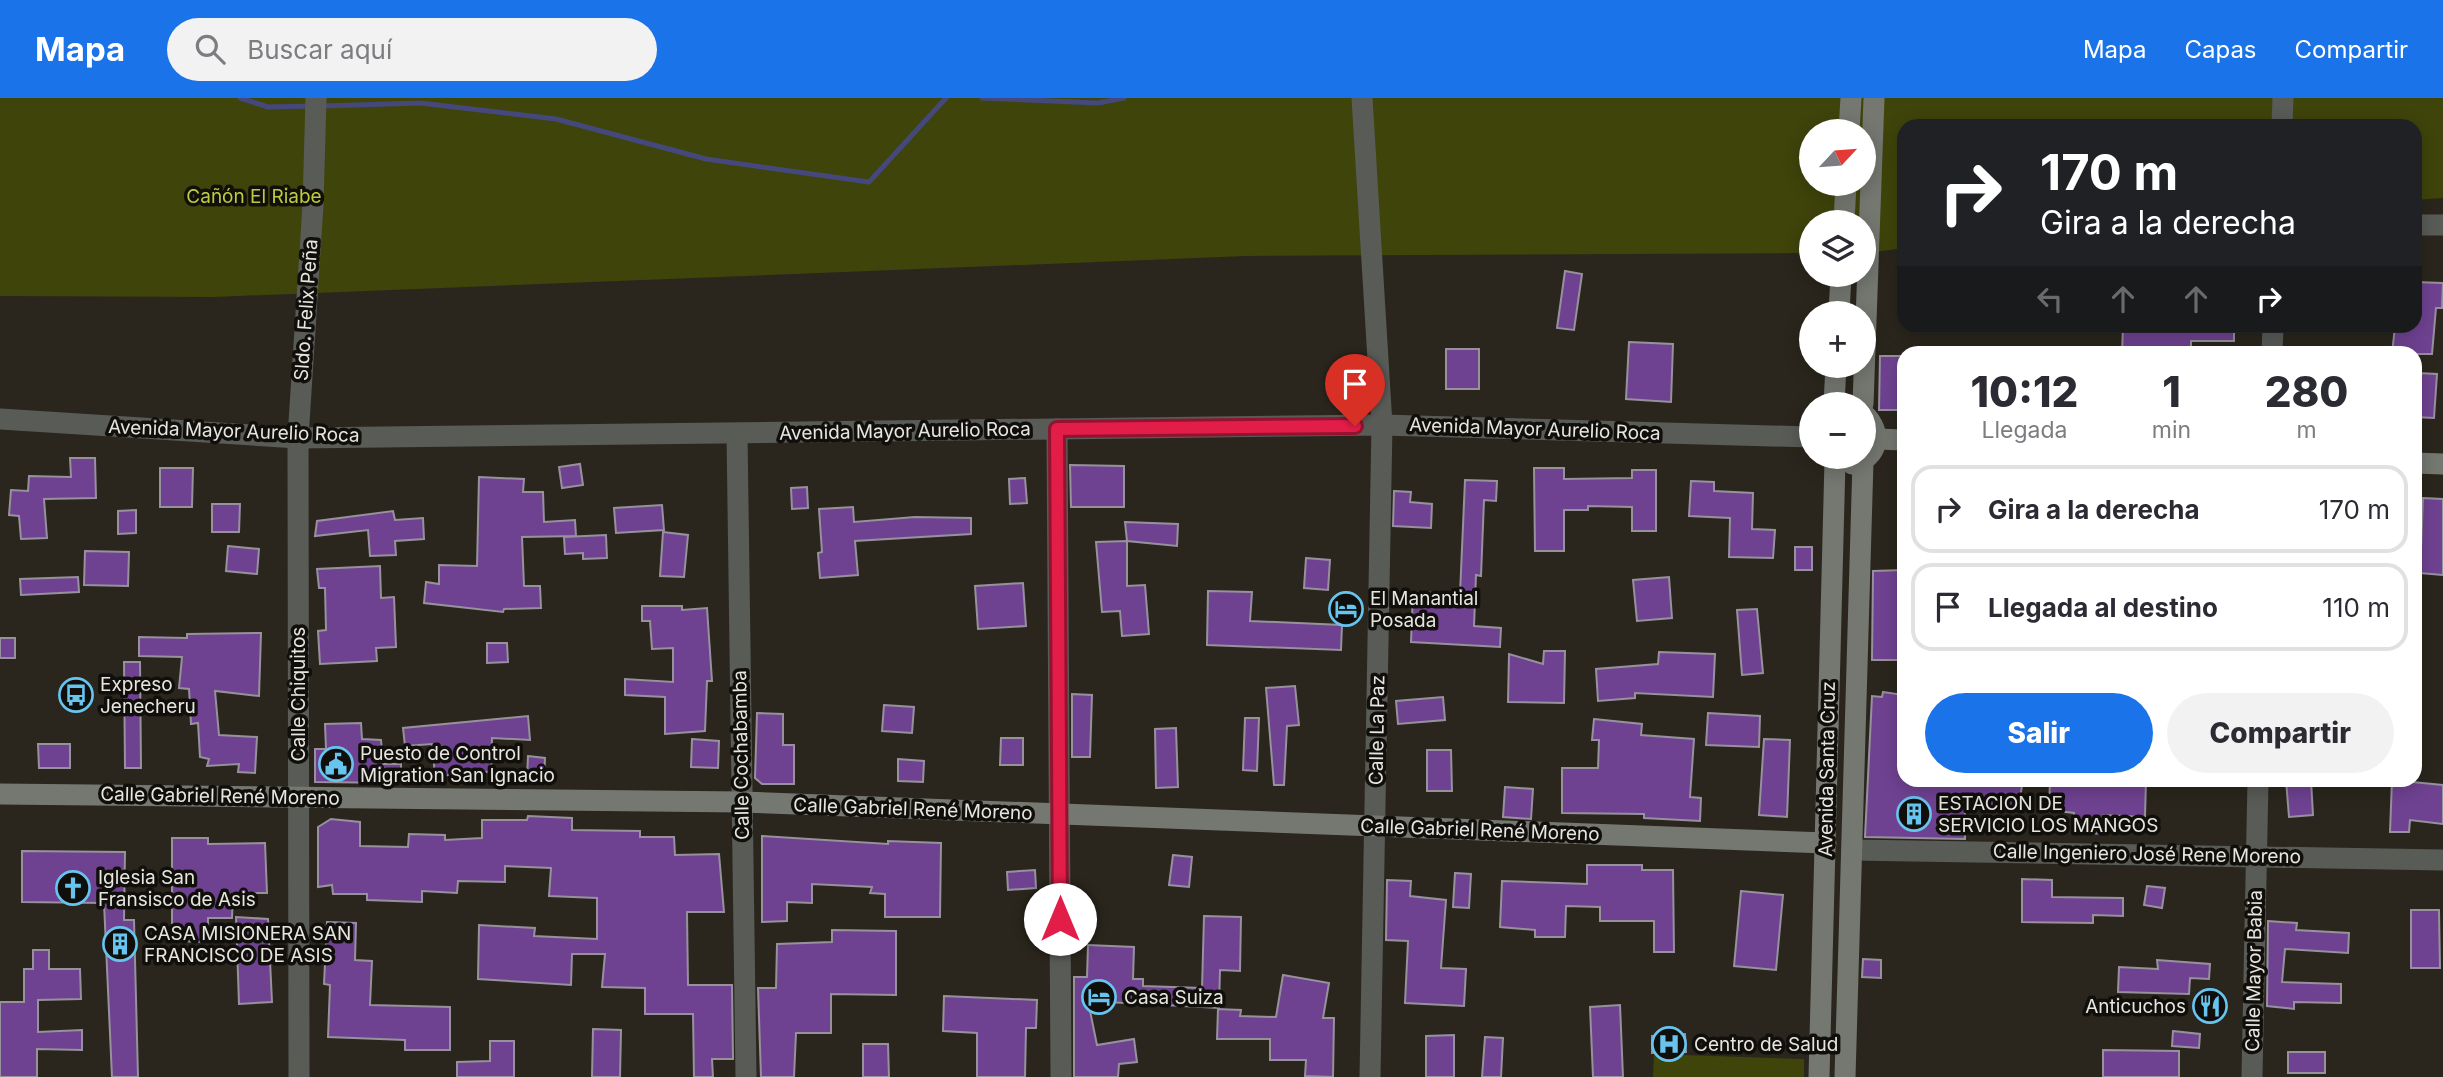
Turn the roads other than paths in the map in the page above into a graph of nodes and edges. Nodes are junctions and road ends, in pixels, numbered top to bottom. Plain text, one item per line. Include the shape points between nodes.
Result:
1 (316, 98) edge
2 (2283, 98) edge
3 (1874, 103) edge
4 (1362, 105) edge
5 (2282, 119) edge
6 (2422, 225) edge
7 (2443, 225) edge
8 (1863, 392) edge
9 (0, 419) edge
10 (1382, 425) junction
11 (1057, 429) junction
12 (737, 433) junction
13 (1876, 435) edge
14 (1799, 437) edge
15 (298, 438) junction
16 (1877, 439) joint
17 (1897, 440) edge
18 (2422, 463) edge
19 (2443, 464) edge
20 (1833, 469) edge
21 (1863, 469) edge
22 (2258, 787) edge
23 (0, 794) edge
24 (298, 797) junction
25 (742, 802) junction
26 (1059, 814) junction
27 (1375, 826) junction
28 (1825, 843) junction
29 (1852, 850) junction
30 (2256, 856) junction
31 (2443, 860) edge
32 (299, 1077) edge
33 (746, 1077) edge
34 (1061, 1077) edge
35 (1370, 1077) edge
36 (1819, 1077) edge
37 (1845, 1077) edge
38 (2252, 1077) edge

1 - 15 street, Sldo. Felix Peña
2 - 5 street
3 - 8 street
4 - 10 street, Calle La Paz
6 - 7 street
9 - 15 street, Avenida Mayor Aurelio Roca
10 - 11 street, Avenida Mayor Aurelio Roca
10 - 14 street, Avenida Mayor Aurelio Roca
10 - 27 street, Calle La Paz
11 - 12 street, Avenida Mayor Aurelio Roca
11 - 26 street
12 - 15 street, Avenida Mayor Aurelio Roca
12 - 25 street, Calle Cochabamba
13 - 16 street
15 - 24 street, Calle Chiquitos
16 - 17 street
18 - 19 street
20 - 28 street, Avenida Santa Cruz
21 - 29 street, Avenida Santa Cruz
22 - 30 street, Calle Mayor Babia
23 - 24 street, Calle Gabriel René Moreno
24 - 25 street, Calle Gabriel René Moreno
24 - 32 street, Calle Chiquitos
25 - 26 street, Calle Gabriel René Moreno
25 - 33 street, Calle Cochabamba
26 - 27 street, Calle Gabriel René Moreno
26 - 34 street
27 - 28 street, Calle Gabriel René Moreno
27 - 35 street, Calle La Paz
28 - 36 street, Avenida Santa Cruz
29 - 30 street, Calle Ingeniero José Rene Moreno
29 - 37 street, Avenida Santa Cruz
30 - 31 street, Calle Ingeniero José Rene Moreno
30 - 38 street, Calle Mayor Babia

